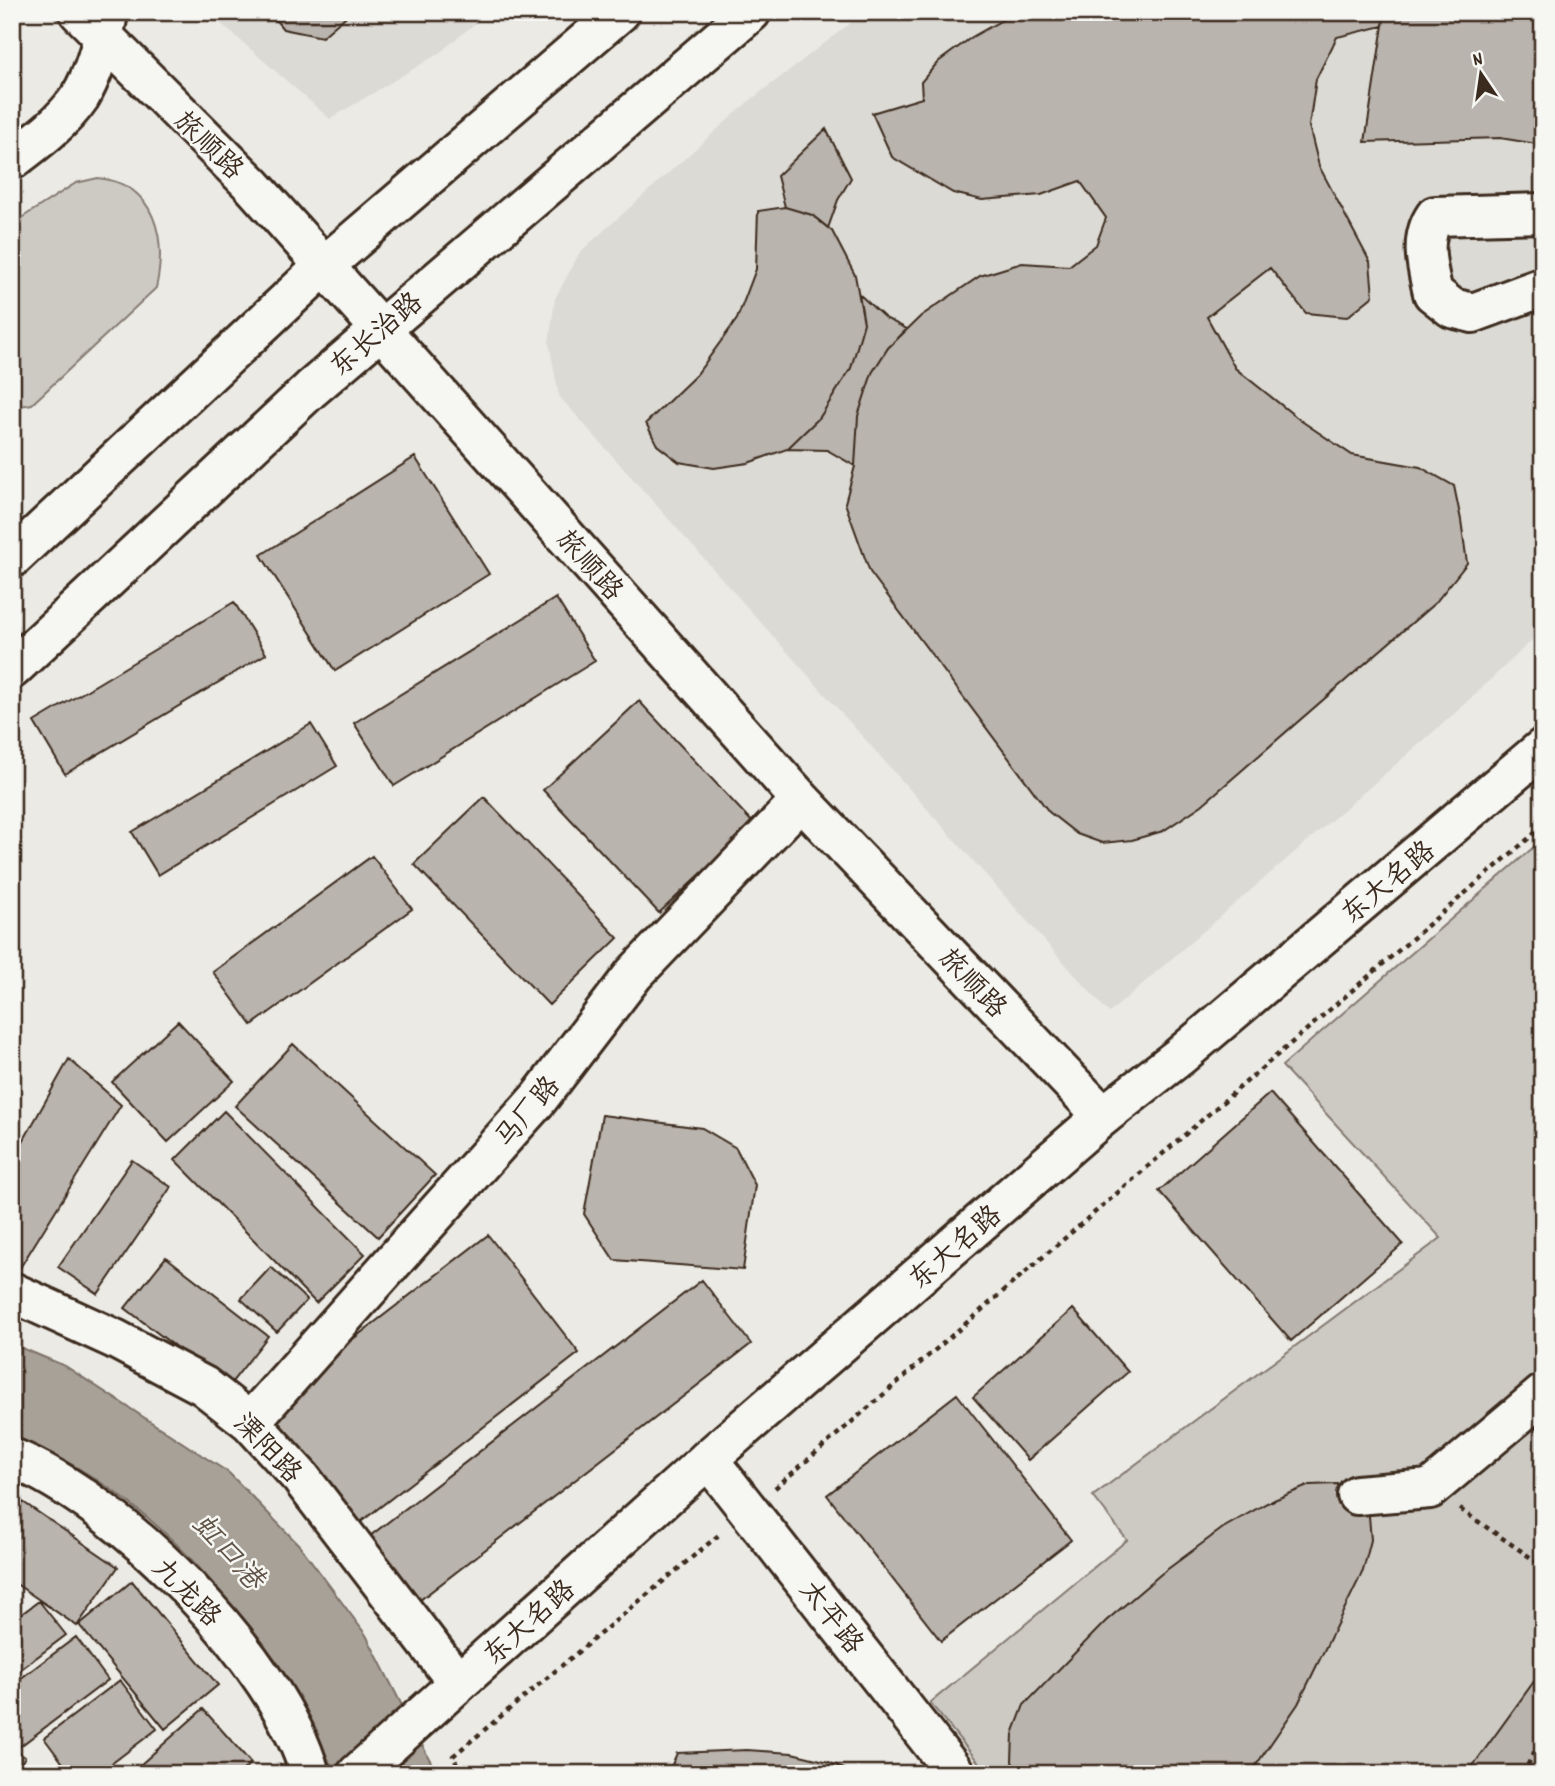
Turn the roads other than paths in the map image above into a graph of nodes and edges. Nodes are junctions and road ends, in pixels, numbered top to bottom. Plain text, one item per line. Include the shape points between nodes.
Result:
1 (620, 12) edge
2 (751, 12) edge
3 (97, 20) edge
4 (12, 160) edge
5 (1543, 213) edge
6 (324, 266) junction
7 (1543, 287) edge
8 (379, 328) junction
9 (12, 558) edge
10 (12, 669) edge
11 (1543, 748) edge
12 (801, 800) junction
13 (1103, 1116) junction
14 (12, 1293) edge
15 (1543, 1394) edge
16 (250, 1422) junction
17 (12, 1458) edge
18 (708, 1459) junction
19 (1357, 1495) dead end
20 (458, 1683) junction
21 (366, 1766) edge
22 (310, 1774) edge
23 (957, 1774) edge

1 - 6 street
2 - 8 street, 东长治路
3 - 4 street via 80,96 45,135
3 - 6 street, 旅顺路 via 146,81 252,185
5 - 7 street via 1435,216 1427,227 1425,245 1433,293 1452,309 1473,313
6 - 8 street, 旅顺路
6 - 9 street
8 - 10 street, 东长治路
8 - 12 street, 旅顺路
11 - 13 street, 东大名路
12 - 13 street, 旅顺路
12 - 16 street, 马厂路 via 634,974 539,1098
13 - 18 street, 东大名路
14 - 16 street, 溧阳路 via 204,1386
15 - 19 street via 1430,1489
16 - 20 street, 溧阳路 via 301,1478
17 - 22 street, 九龙路 via 74,1493 124,1530 219,1618 272,1695 303,1749
18 - 20 street, 东大名路
18 - 23 street, 太平路
20 - 21 street, 东大名路

